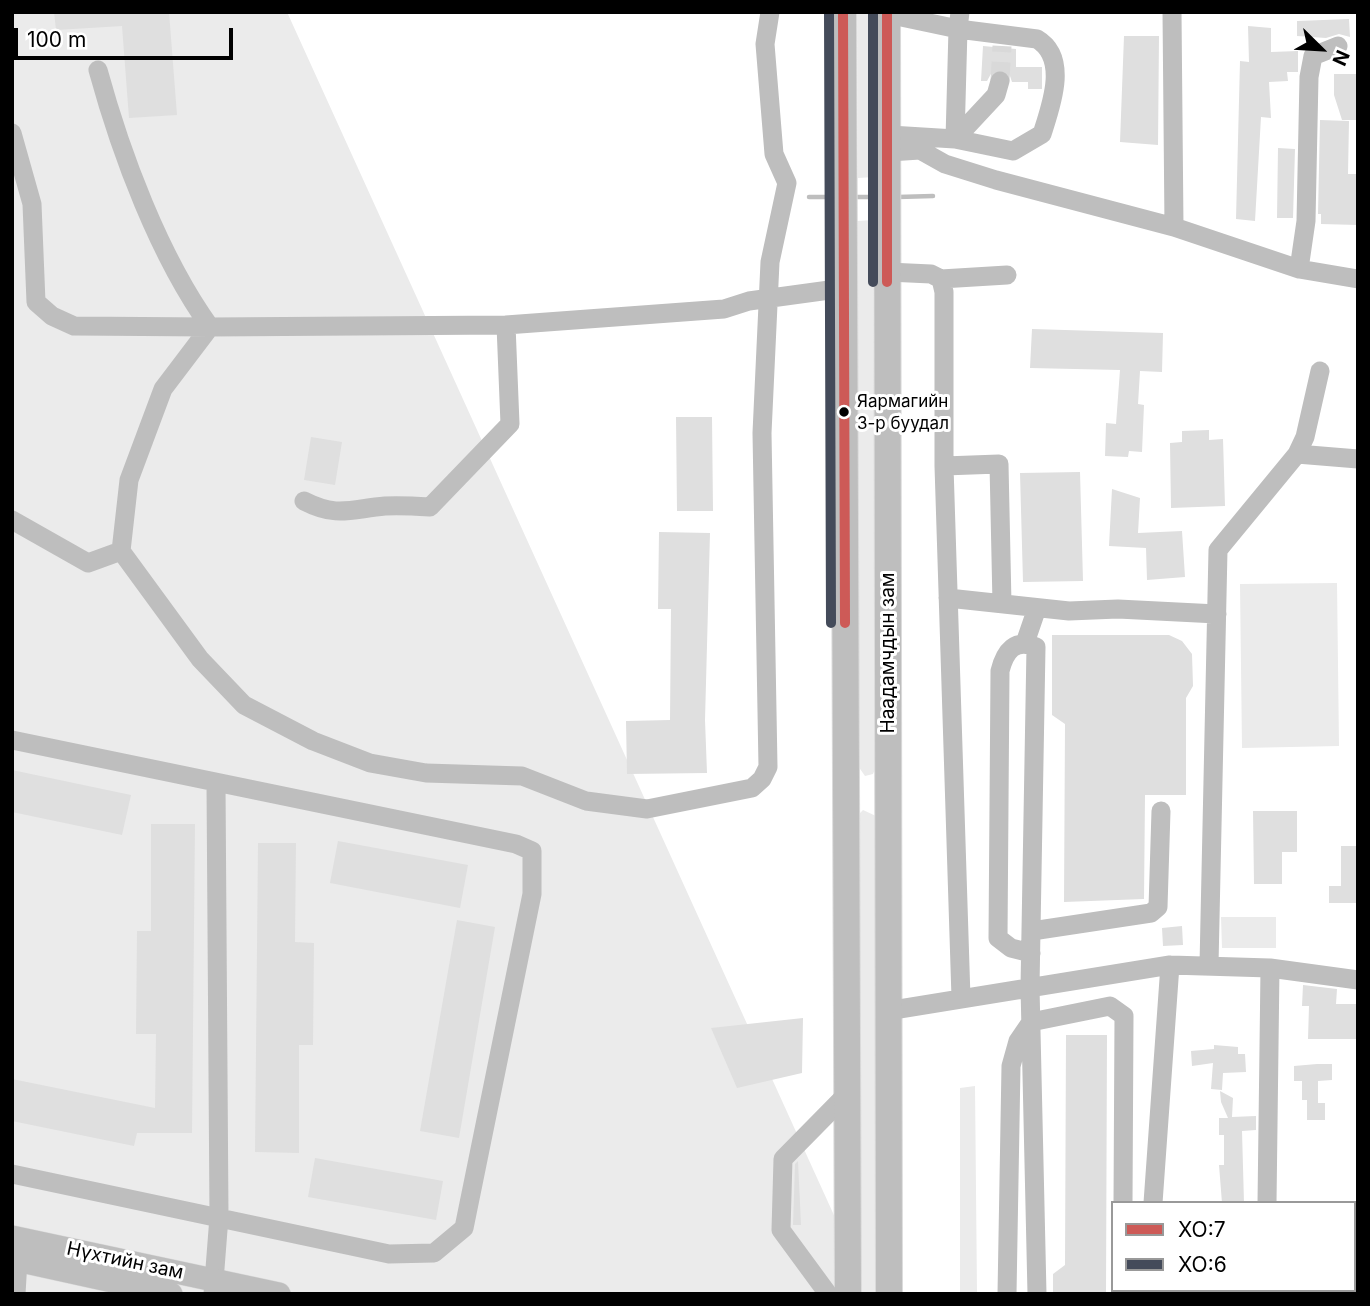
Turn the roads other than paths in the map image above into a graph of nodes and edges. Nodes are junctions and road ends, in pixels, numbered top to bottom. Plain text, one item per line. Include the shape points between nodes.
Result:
1 (770, 12) edge
2 (844, 12) edge
3 (1172, 12) edge
4 (887, 13) edge
5 (959, 21) edge
6 (1338, 46) dead end
7 (98, 70) dead end
8 (1000, 81) tunnel mouth
9 (12, 133) edge
10 (955, 139) junction
11 (889, 154) junction
12 (1174, 227) junction
13 (1300, 269) junction
14 (888, 272) junction
15 (1007, 275) dead end
16 (941, 279) junction
17 (1358, 279) edge
18 (845, 288) junction
19 (769, 300) junction
20 (506, 325) junction
21 (210, 327) junction
22 (1320, 371) dead end
23 (1297, 454) junction
24 (1358, 459) edge
25 (944, 466) junction
26 (304, 501) dead end
27 (12, 520) edge
28 (121, 551) junction
29 (948, 598) junction
30 (1002, 604) junction
31 (1037, 608) junction
32 (1217, 614) junction
33 (1026, 643) junction
34 (12, 740) edge
35 (216, 784) junction
36 (888, 792) junction
37 (845, 794) junction
38 (1161, 811) dead end
39 (1032, 931) junction
40 (1031, 953) junction
41 (1170, 965) junction
42 (1209, 965) junction
43 (1269, 968) junction
44 (1358, 980) edge
45 (1030, 986) junction
46 (961, 999) junction
47 (887, 1011) junction
48 (1031, 1022) junction
49 (847, 1094) junction
50 (12, 1174) edge
51 (1123, 1201) edge
52 (1153, 1201) edge
53 (1267, 1201) edge
54 (219, 1217) junction
55 (12, 1237) edge
56 (15, 1260) edge
57 (214, 1287) edge
58 (16, 1294) edge
59 (171, 1294) edge
60 (279, 1294) edge
61 (828, 1294) edge
62 (848, 1294) edge
63 (889, 1294) edge
64 (1007, 1294) edge
65 (1037, 1294) edge

1 - 19 street via 765,44 774,154 787,184 770,262
2 - 18 highway
3 - 12 street
4 - 5 street
4 - 11 highway, Наадамчдын зам
5 - 10 street
5 - 10 street via 1002,41 1037,39 1048,46 1056,64 1052,104 1042,134 1013,151
6 - 13 street via 1313,56 1309,77 1308,189
7 - 21 street via 119,146 189,298
8 - 10 street via 996,95
9 - 21 street via 32,204 36,302 74,326
10 - 11 street
11 - 12 street via 920,150 959,169
11 - 14 highway, Наадамчдын зам
12 - 13 street
13 - 17 street
14 - 16 street via 931,274
14 - 36 highway, Наадамчдын зам
15 - 16 street
16 - 25 street
18 - 19 street
18 - 37 highway
19 - 20 street via 724,309
19 - 28 street via 762,471 768,766 752,788 647,809 586,802 522,776 426,773 369,763 313,741 244,705 200,659
20 - 21 street
20 - 26 street via 510,424 430,507 386,506 347,513 323,511
21 - 28 street via 163,389 129,480
22 - 23 street via 1306,437
23 - 24 street
23 - 32 street via 1218,550
25 - 29 street
25 - 30 street via 999,464
27 - 28 street via 88,563
29 - 30 street
29 - 46 street
30 - 31 street
31 - 32 street
31 - 33 street
32 - 42 street
33 - 39 street via 1036,647
33 - 40 street via 1013,646 1000,671 998,938 1011,948
34 - 35 street
35 - 54 street
35 - 54 street via 516,844 532,851 534,858 532,894 464,1228 434,1253 389,1254
36 - 37 highway
36 - 47 highway, Наадамчдын зам
37 - 49 highway
38 - 39 street via 1158,907 1151,913
39 - 40 street
40 - 45 street
41 - 42 street
41 - 45 street
41 - 52 street
42 - 43 street
43 - 44 street
43 - 53 street
45 - 46 street
45 - 48 street
46 - 47 street
47 - 63 highway, Наадамчдын зам
48 - 51 street via 1110,1006 1124,1016
48 - 64 street via 1018,1041 1011,1066
48 - 65 street
49 - 61 street via 783,1159 781,1230
49 - 62 highway
50 - 54 street
54 - 57 street
55 - 57 main road, Нүхтийн зам
56 - 58 street
56 - 59 main road, Нүхтийн зам
57 - 60 main road, Нүхтийн зам

